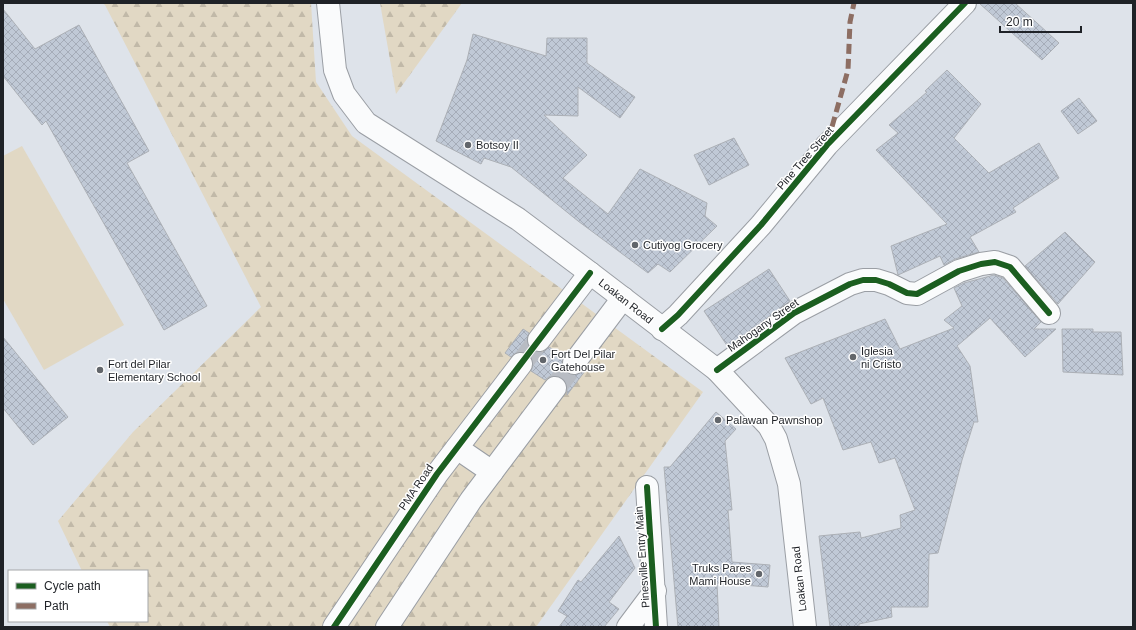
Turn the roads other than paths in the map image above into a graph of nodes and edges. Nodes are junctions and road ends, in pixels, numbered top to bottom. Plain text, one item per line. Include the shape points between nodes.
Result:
1 (328, 3) edge
2 (965, 3) edge
3 (590, 273) junction
4 (623, 298) junction
5 (1049, 313) dead end
6 (662, 329) junction
7 (539, 340) tunnel mouth
8 (574, 363) tunnel mouth
9 (521, 364) tunnel mouth
10 (717, 370) junction
11 (555, 388) tunnel mouth
12 (457, 448) junction
13 (492, 472) junction
14 (647, 486) dead end
15 (655, 591) junction
16 (334, 627) edge
17 (387, 627) edge
18 (628, 627) edge
19 (656, 627) edge
20 (805, 627) edge

1 - 3 street, Loakan Road via 335,70 344,94 366,123 518,220
2 - 6 street, Pine Tree Street via 827,145 761,225
3 - 4 street, Loakan Road
3 - 7 street
4 - 6 street, Loakan Road
4 - 8 street
5 - 10 street, Mahogany Street via 1010,266 995,262 959,272 917,294 907,293 876,280 862,280 794,313
6 - 10 street, Loakan Road
9 - 12 street, PMA Road
10 - 20 street, Loakan Road via 769,426 776,439 789,484
11 - 13 street
12 - 13 street
12 - 16 street, PMA Road
13 - 17 street
14 - 15 street, Pinesville Entry Main
15 - 18 street
15 - 19 street, Pinesville Entry Main

